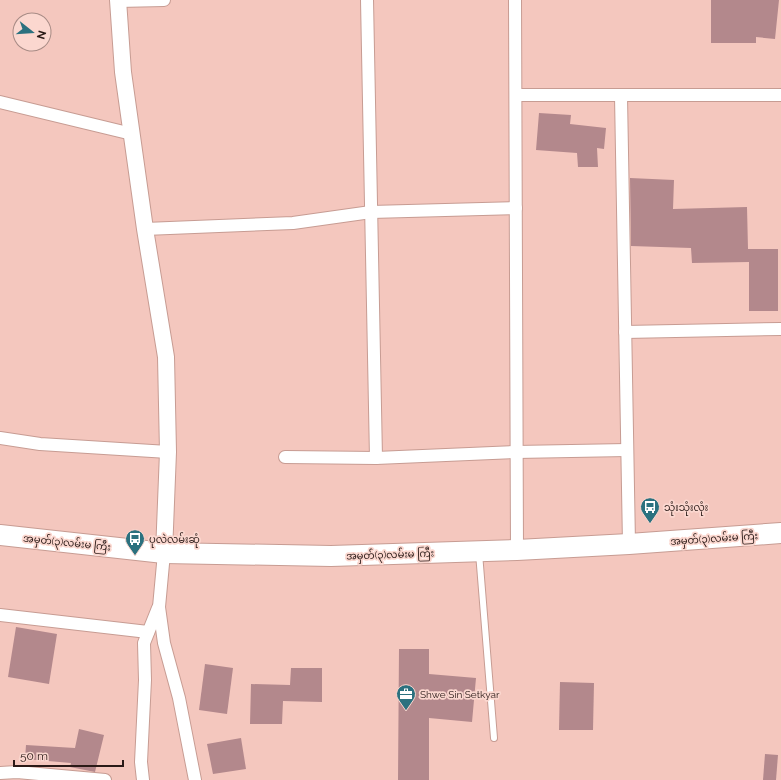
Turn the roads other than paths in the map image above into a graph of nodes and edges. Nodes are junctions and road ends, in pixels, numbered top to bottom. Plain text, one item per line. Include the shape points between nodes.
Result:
1 (164, 0) edge
2 (367, 0) edge
3 (515, 0) edge
4 (118, 1) edge
5 (516, 95) junction
6 (781, 95) edge
7 (621, 96) junction
8 (0, 102) edge
9 (132, 134) junction
10 (516, 208) junction
11 (371, 212) junction
12 (145, 229) junction
13 (781, 329) edge
14 (625, 332) junction
15 (0, 438) edge
16 (627, 450) junction
17 (168, 452) junction
18 (516, 452) junction
19 (285, 457) dead end
20 (376, 458) junction
21 (781, 533) edge
22 (0, 535) edge
23 (629, 544) junction
24 (517, 550) junction
25 (479, 551) junction
26 (164, 552) junction
27 (158, 607) junction
28 (0, 615) edge
29 (148, 632) junction
30 (494, 738) dead end
31 (0, 773) edge
32 (105, 780) edge
33 (144, 780) edge
34 (195, 780) edge

1 - 4 street
2 - 11 street
3 - 5 street
4 - 9 street via 123,72
5 - 7 street
5 - 10 street
6 - 7 street
7 - 14 street
8 - 9 street
9 - 12 street
10 - 11 street
10 - 18 street
11 - 12 street via 294,223
11 - 20 street
12 - 17 street via 166,357
13 - 14 street
14 - 16 street
15 - 17 street via 40,444
16 - 18 street
16 - 23 street
17 - 26 street
18 - 20 street
18 - 24 street
19 - 20 street
21 - 23 main road, အမှတ်(၃)လမ်းမ ကြီး
22 - 26 main road, အမှတ်(၃)လမ်းမ ကြီး
23 - 24 main road, အမှတ်(၃)လမ်းမ ကြီး
24 - 25 main road, အမှတ်(၃)လမ်းမ ကြီး
25 - 26 main road, အမှတ်(၃)လမ်းမ ကြီး via 331,556
25 - 30 lane
26 - 27 street
27 - 29 street
27 - 34 street
28 - 29 street
29 - 33 street via 144,643 141,762
31 - 32 street via 17,772

